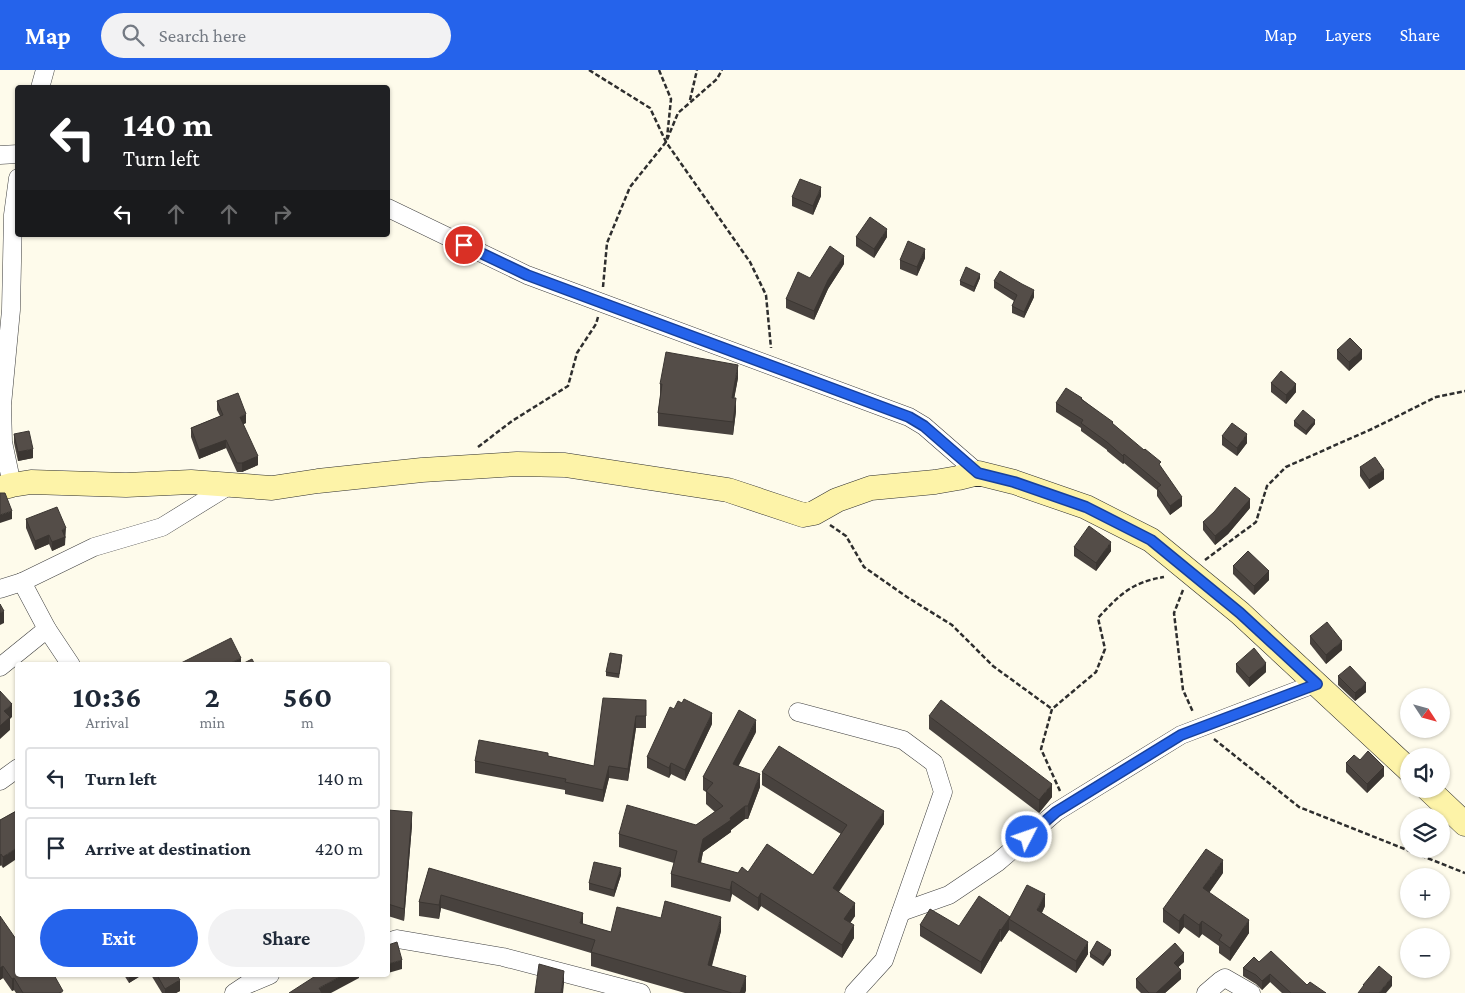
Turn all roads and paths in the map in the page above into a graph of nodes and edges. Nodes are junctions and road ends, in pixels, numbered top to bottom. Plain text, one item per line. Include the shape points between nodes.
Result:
1 (45, 70) edge
2 (589, 70) edge
3 (659, 70) edge
4 (696, 70) edge
5 (722, 70) edge
6 (41, 85) edge
7 (690, 102) junction
8 (666, 142) junction
9 (15, 154) edge
10 (0, 155) edge
11 (15, 200) edge
12 (390, 209) edge
13 (602, 303) junction
14 (772, 366) junction
15 (1465, 391) edge
16 (474, 450) dead end
17 (978, 473) junction
18 (230, 485) junction
19 (6, 486) edge
20 (814, 513) junction
21 (1190, 572) junction
22 (22, 582) junction
23 (0, 589) edge
24 (47, 629) junction
25 (69, 662) edge
26 (0, 667) edge
27 (1317, 684) junction
28 (1052, 709) junction
29 (798, 712) dead end
30 (1200, 728) junction
31 (1400, 762) edge
32 (15, 770) edge
33 (0, 781) edge
34 (1438, 798) edge
35 (1067, 806) junction
36 (1465, 824) edge
37 (1465, 873) edge
38 (901, 912) junction
39 (390, 942) edge
40 (263, 977) edge
41 (240, 984) edge
42 (641, 993) edge
43 (854, 993) edge
44 (1206, 993) edge
45 (1251, 993) edge

1 - 6 street
2 - 8 path via 650,108
3 - 8 path via 670,99
4 - 7 path
5 - 7 path
7 - 8 path via 678,112
8 - 13 path via 630,188 607,243
8 - 14 path via 750,262 766,295
9 - 10 street
11 - 19 street via 11,310 2,405
12 - 13 street via 527,275
13 - 14 street
13 - 16 path via 596,324 576,352 568,386 512,420
14 - 17 street via 909,417
15 - 21 path via 1436,397 1286,467 1268,486 1256,522
17 - 20 street via 936,482 871,488 837,500
17 - 21 street via 1086,507 1151,540
18 - 19 street via 30,482
18 - 20 street via 272,488 422,470 517,464 565,465 728,490 803,515
18 - 22 street via 162,527 94,547
20 - 28 path via 846,536 864,567 952,625 993,666
21 - 27 street
21 - 28 path via 1146,580 1119,596 1098,618 1105,649 1096,672
21 - 30 path via 1174,613 1182,690
22 - 23 street
22 - 24 street
24 - 25 street
24 - 26 street
27 - 30 street
27 - 31 street
28 - 35 path via 1041,749
29 - 38 street via 903,740 934,763 943,792
30 - 35 street via 1181,735
30 - 37 path via 1299,808
32 - 33 street
34 - 36 street
35 - 38 street via 998,862 950,895
38 - 43 street via 884,960
39 - 42 street via 503,957
40 - 41 street
44 - 45 street via 1225,978

